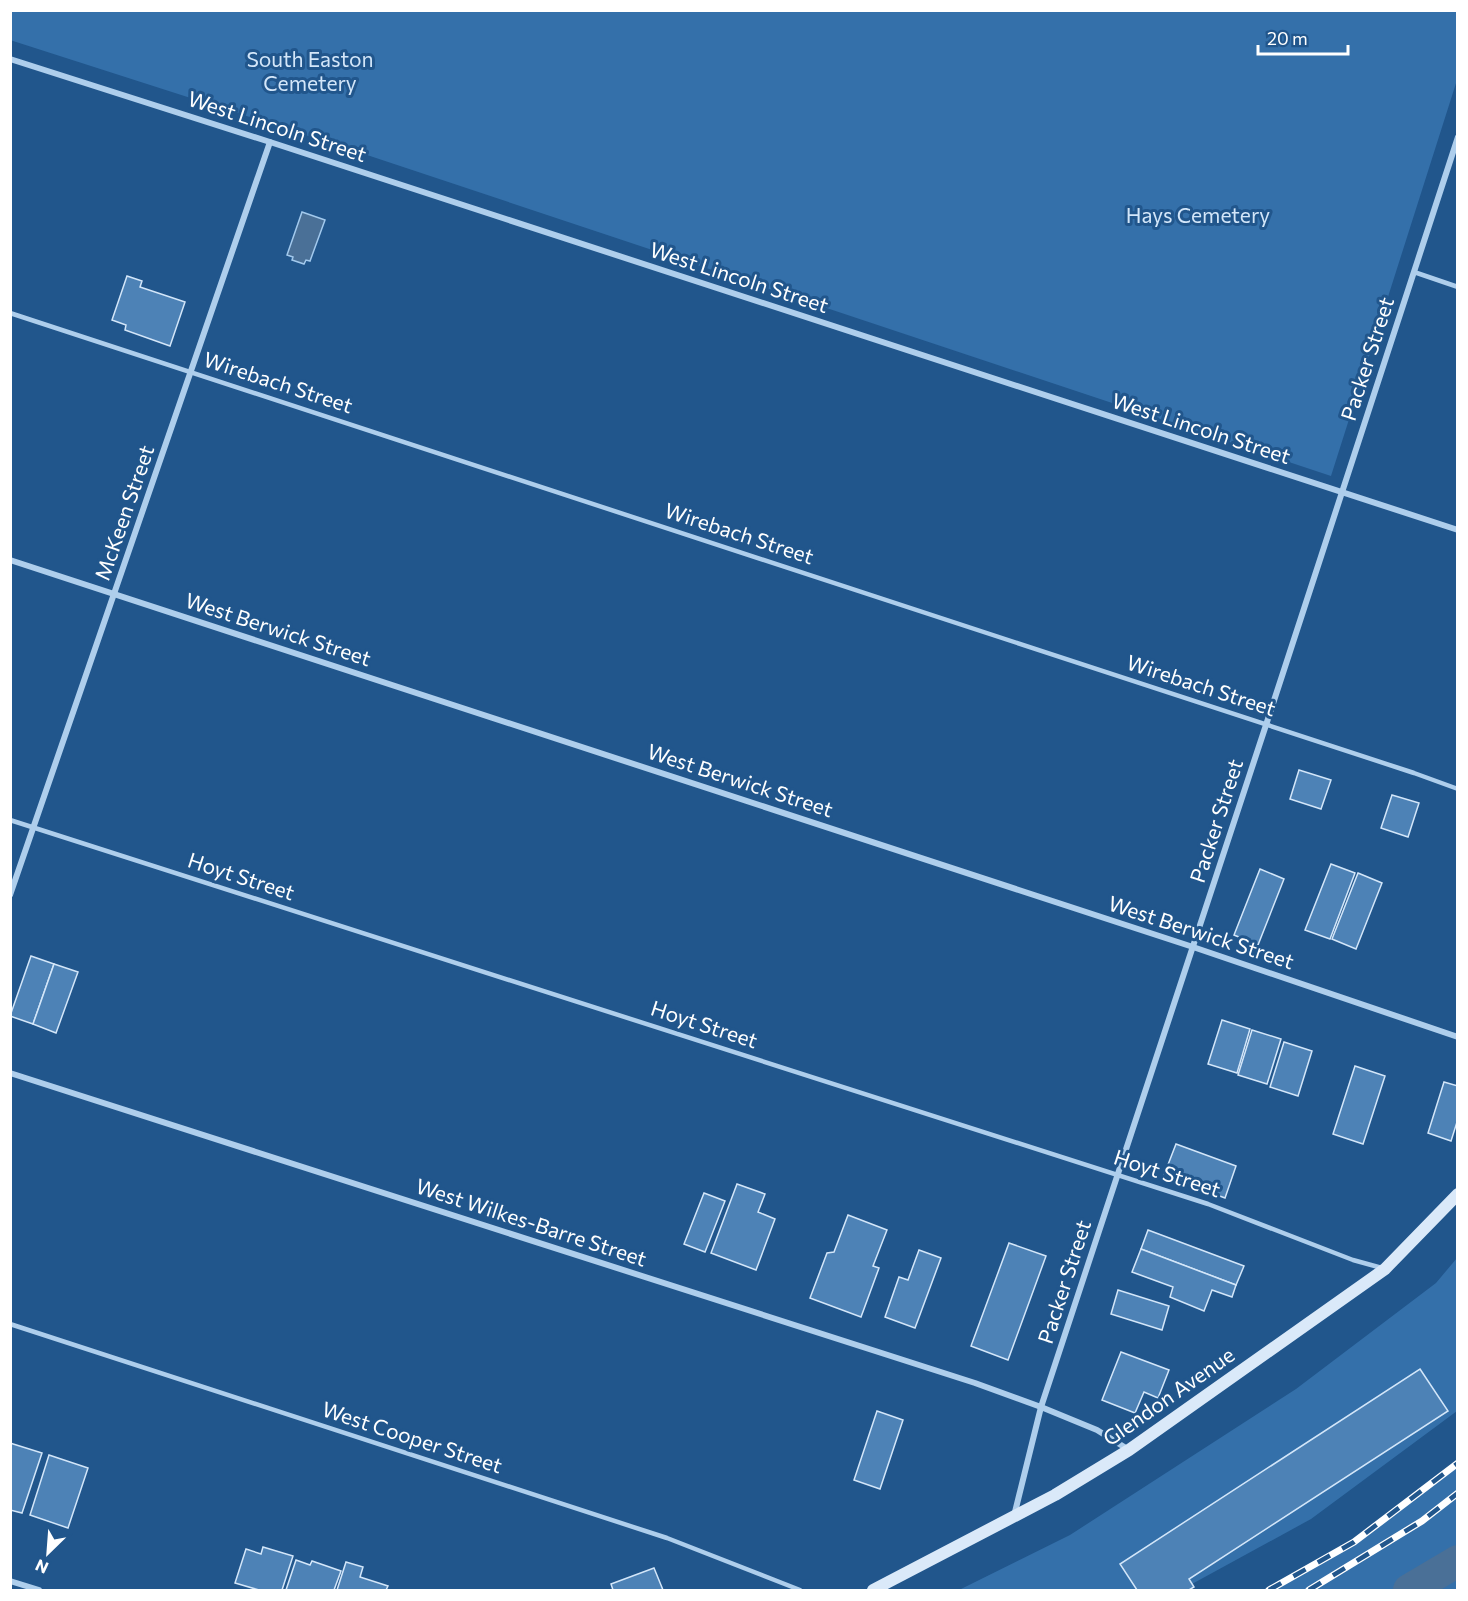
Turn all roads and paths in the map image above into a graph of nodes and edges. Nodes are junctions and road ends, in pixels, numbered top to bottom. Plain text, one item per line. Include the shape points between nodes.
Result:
1 (10, 59) edge
2 (1458, 137) edge
3 (270, 142) junction
4 (1414, 272) junction
5 (1458, 287) edge
6 (10, 313) edge
7 (191, 372) junction
8 (1342, 492) junction
9 (1458, 530) edge
10 (10, 560) edge
11 (115, 594) junction
12 (1266, 725) junction
13 (1458, 789) edge
14 (10, 820) edge
15 (34, 828) junction
16 (10, 895) edge
17 (1193, 947) junction
18 (1458, 1037) edge
19 (10, 1073) edge
20 (1117, 1175) junction
21 (1458, 1194) edge
22 (1385, 1269) junction
23 (10, 1324) edge
24 (1041, 1407) junction
25 (1129, 1450) junction
26 (1014, 1516) junction
27 (10, 1581) edge
28 (39, 1590) edge
29 (800, 1590) edge
30 (873, 1590) edge

1 - 3 street, West Lincoln Street
2 - 4 street, Packer Street
3 - 7 street, McKeen Street
3 - 8 street, West Lincoln Street
4 - 5 lane
4 - 8 street, Packer Street
6 - 7 lane, Wirebach Street
7 - 11 street, McKeen Street
7 - 12 lane, Wirebach Street
8 - 9 street, West Lincoln Street
8 - 12 street, Packer Street
10 - 11 street, West Berwick Street
11 - 15 street, McKeen Street
11 - 17 street, West Berwick Street
12 - 13 lane, Wirebach Street
12 - 17 street, Packer Street
14 - 15 lane, Hoyt Street
15 - 16 street, McKeen Street
15 - 20 lane, Hoyt Street
17 - 18 street, West Berwick Street
17 - 20 street, Packer Street
19 - 24 street, West Wilkes-Barre Street
20 - 22 lane, Hoyt Street
20 - 24 street, Packer Street
21 - 22 street, Glendon Avenue
22 - 25 street, Glendon Avenue
23 - 29 lane, West Cooper Street via 668,1538
24 - 25 street, West Wilkes-Barre Street via 1097,1430
24 - 26 street, Packer Street
25 - 26 street, Glendon Avenue
26 - 30 street, Glendon Avenue
27 - 28 street

